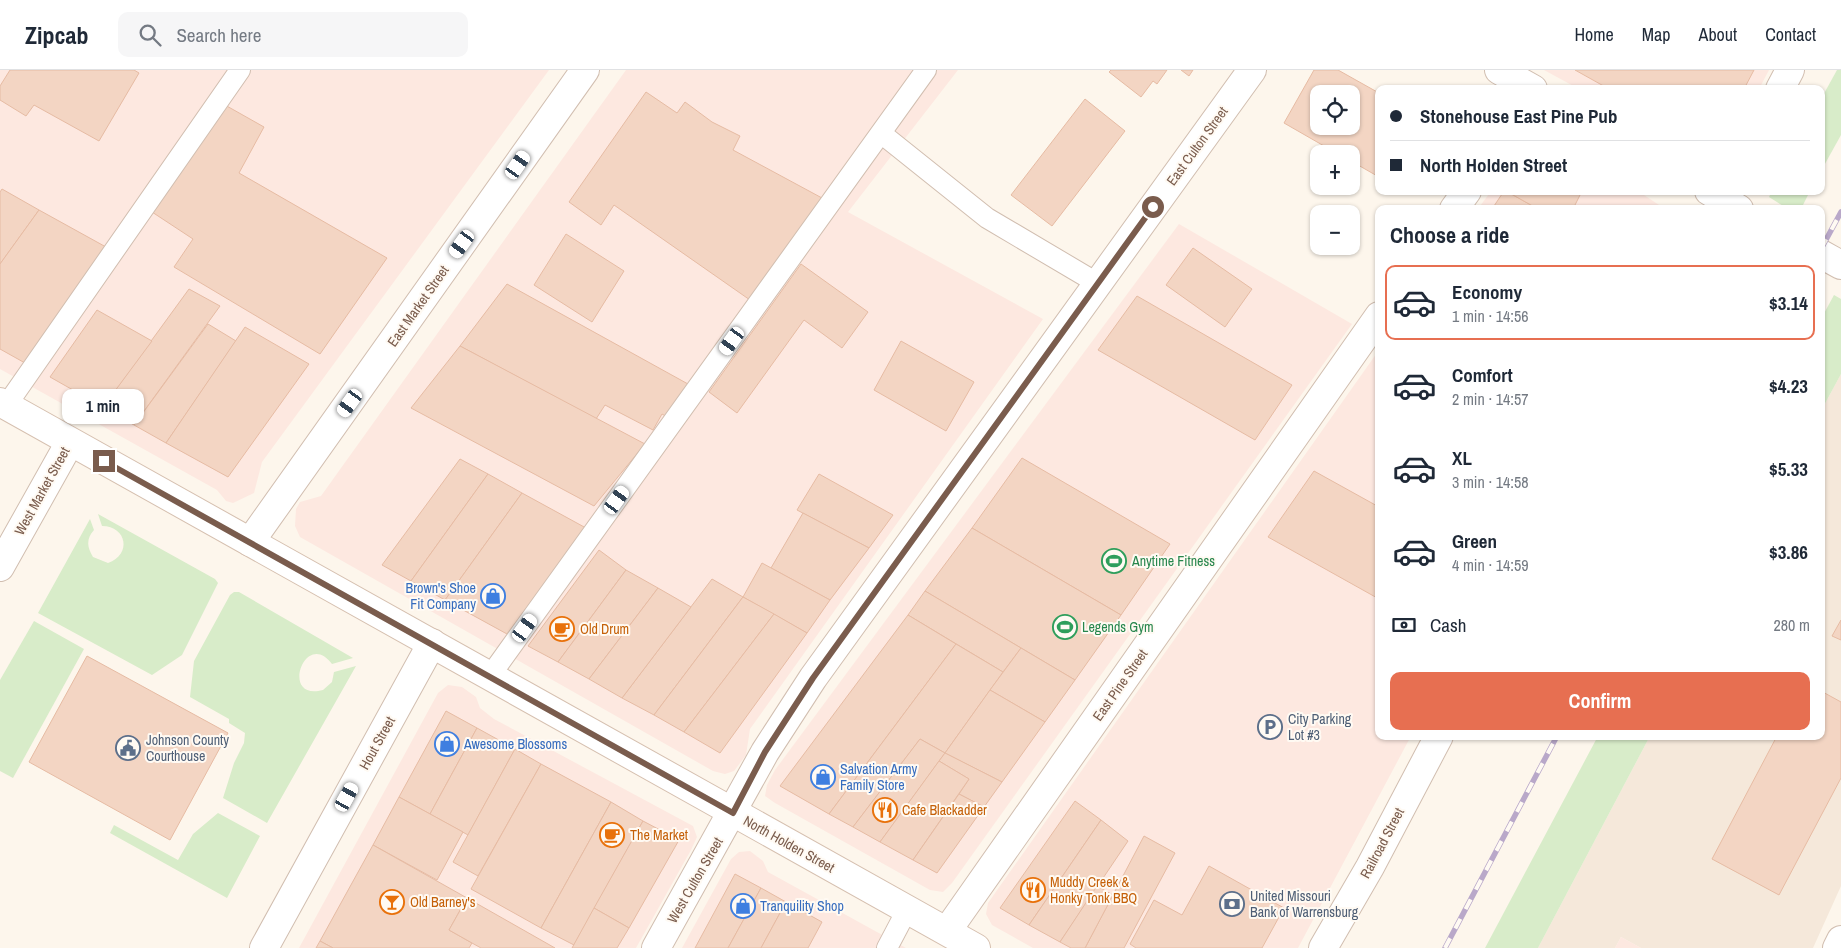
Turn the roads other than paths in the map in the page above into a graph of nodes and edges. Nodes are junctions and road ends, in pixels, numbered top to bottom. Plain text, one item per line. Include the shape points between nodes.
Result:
1 (240, 70) edge
2 (585, 70) edge
3 (926, 70) edge
4 (1252, 70) edge
5 (1790, 70) edge
6 (1507, 72) edge
7 (1527, 85) edge
8 (1782, 85) edge
9 (882, 134) junction
10 (1825, 256) edge
11 (1841, 265) edge
12 (1097, 283) junction
13 (1375, 322) edge
14 (3, 404) edge
15 (70, 442) junction
16 (250, 542) junction
17 (0, 567) edge
18 (432, 643) junction
19 (490, 676) junction
20 (1437, 740) edge
21 (733, 813) junction
22 (908, 910) junction
23 (947, 931) junction
24 (1841, 940) edge
25 (264, 948) edge
26 (656, 948) edge
27 (887, 948) edge
28 (976, 948) edge
29 (1323, 948) edge
30 (1837, 948) edge

1 - 14 lane
2 - 16 street, East Market Street
3 - 9 lane
4 - 12 street, East Culton Street
5 - 8 street
6 - 7 street
9 - 12 lane via 987,218
9 - 19 lane
10 - 11 street
12 - 21 street, East Culton Street via 813,678 765,752
13 - 23 street, East Pine Street
14 - 15 street, North Holden Street
15 - 16 street, North Holden Street
15 - 17 street, West Market Street
16 - 18 street, North Holden Street
18 - 19 street, North Holden Street
18 - 25 street, Hout Street
19 - 21 street, North Holden Street
20 - 29 street, Railroad Street
21 - 22 street, North Holden Street
21 - 26 street, West Culton Street
22 - 23 street, North Holden Street
22 - 27 lane
23 - 28 street, North Holden Street
24 - 30 street

